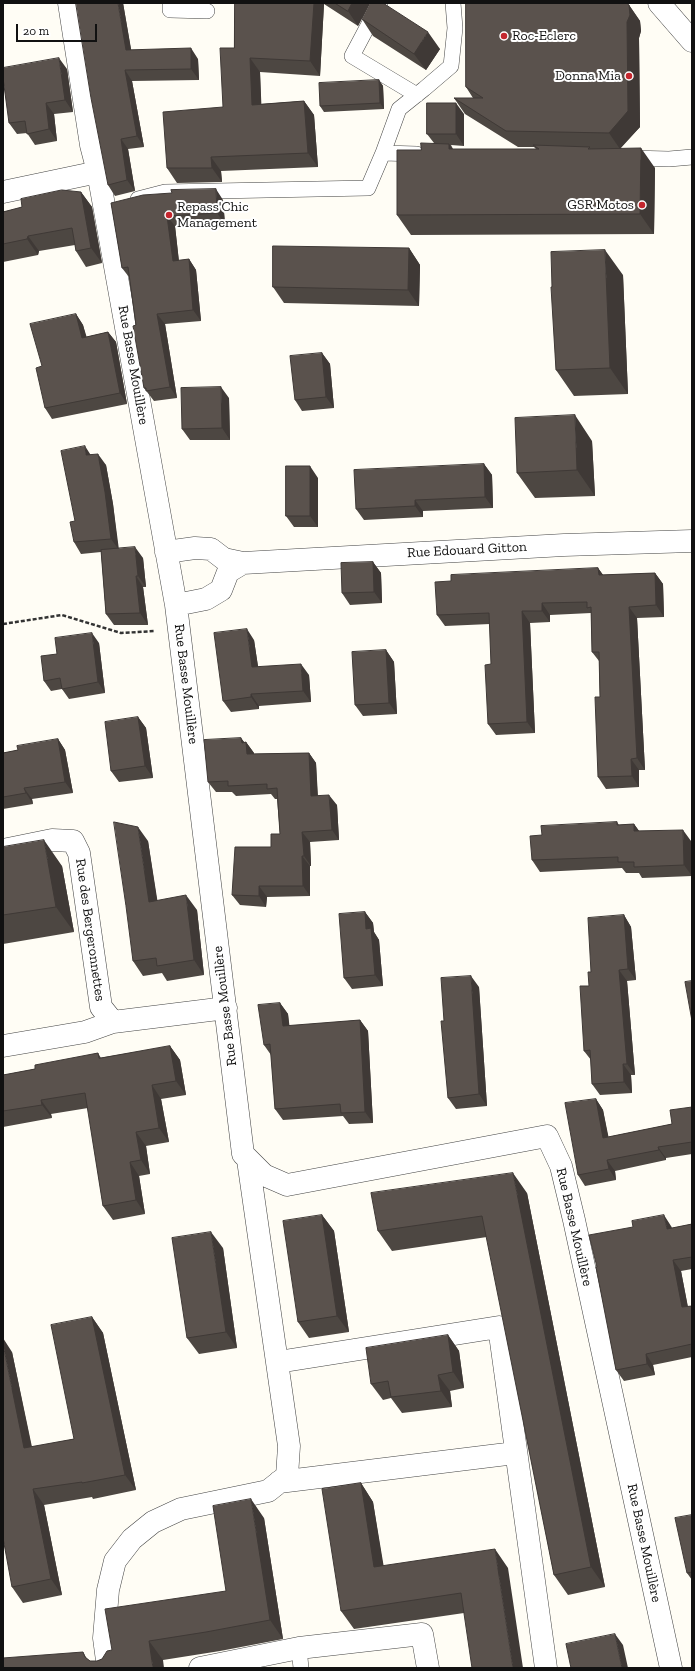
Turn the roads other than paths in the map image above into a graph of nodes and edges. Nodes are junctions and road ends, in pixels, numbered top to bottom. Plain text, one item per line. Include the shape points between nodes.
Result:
1 (69, 3) edge
2 (170, 3) edge
3 (380, 3) edge
4 (453, 3) edge
5 (658, 3) edge
6 (207, 11) dead end
7 (692, 41) edge
8 (417, 95) junction
9 (383, 153) junction
10 (431, 154) edge
11 (692, 157) edge
12 (614, 158) edge
13 (98, 172) junction
14 (3, 192) edge
15 (104, 208) junction
16 (692, 541) edge
17 (166, 552) junction
18 (243, 563) junction
19 (176, 605) junction
20 (3, 850) edge
21 (226, 1008) junction
22 (113, 1022) junction
23 (3, 1046) edge
24 (248, 1160) junction
25 (278, 1362) junction
26 (515, 1453) junction
27 (279, 1482) junction
28 (300, 1658) edge
29 (108, 1668) edge
30 (200, 1668) edge
31 (428, 1668) edge
32 (546, 1668) edge
33 (671, 1668) edge

1 - 13 street, Rue Basse Mouillère via 91,145
2 - 6 lane via 170,10
3 - 8 lane via 352,56
4 - 8 lane via 455,28 451,66
5 - 7 street
8 - 9 lane via 399,108
9 - 10 lane
9 - 15 lane via 368,188 165,192
11 - 12 lane
13 - 14 street
13 - 15 street, Rue Basse Mouillère
15 - 17 street, Rue Basse Mouillère
16 - 18 street, Rue Edouard Gitton via 564,545
17 - 18 street, Rue Edouard Gitton via 195,548 211,549 224,559
17 - 19 street, Rue Basse Mouillère
18 - 19 street via 228,572 221,590 206,599
19 - 21 street, Rue Basse Mouillère
20 - 22 street, Rue des Bergeronnettes via 52,840 73,841 79,853 101,1008
21 - 22 street
21 - 24 street, Rue Basse Mouillère via 243,1154
22 - 23 street via 85,1032
24 - 25 street
24 - 33 street, Rue Basse Mouillère via 264,1176 287,1185 547,1136 561,1166 574,1220
25 - 26 street via 499,1326
25 - 27 street via 289,1446 286,1476
26 - 27 street
26 - 32 street
27 - 29 street via 268,1491 181,1509 153,1522 132,1539 115,1561 108,1590 104,1638
28 - 30 street
28 - 31 street via 422,1634

